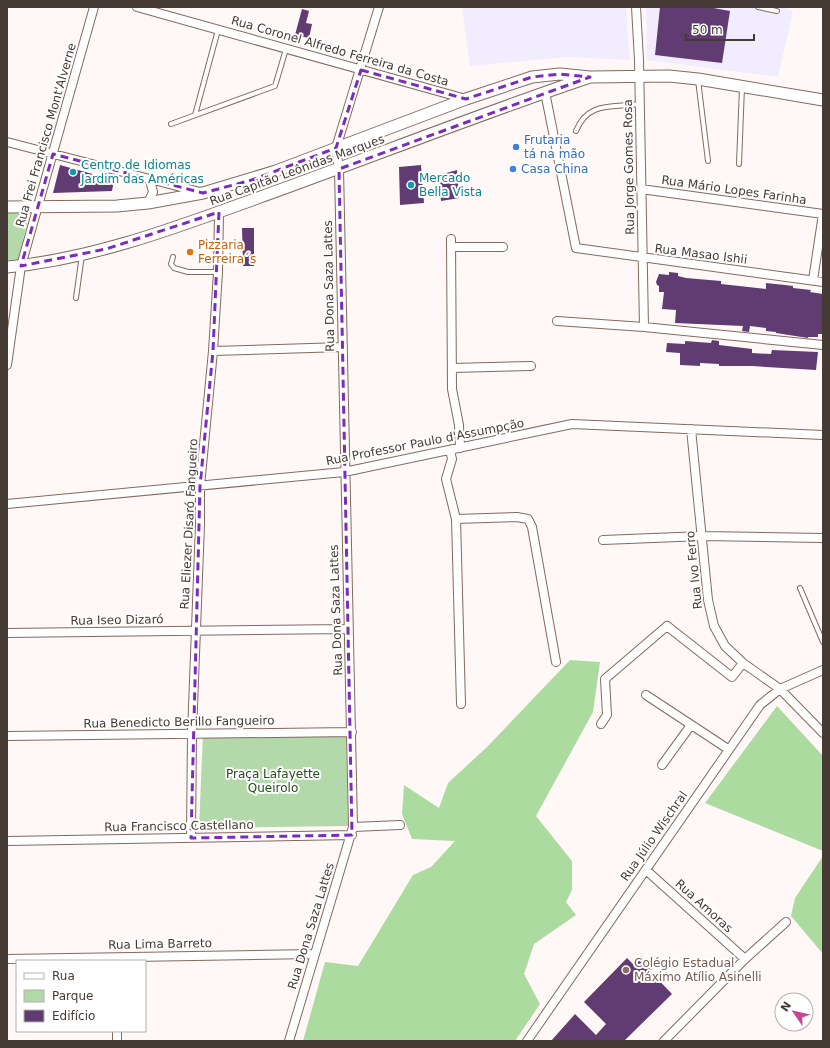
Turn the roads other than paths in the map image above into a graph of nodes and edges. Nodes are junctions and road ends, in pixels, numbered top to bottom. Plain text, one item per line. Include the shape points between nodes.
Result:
1 (94, 7) edge
2 (137, 7) edge
3 (379, 7) edge
4 (636, 7) edge
5 (758, 7) edge
6 (777, 11) dead end
7 (218, 30) junction
8 (286, 49) junction
9 (360, 70) junction
10 (639, 76) junction
11 (590, 77) junction
12 (698, 79) junction
13 (742, 86) junction
14 (544, 92) junction
15 (466, 99) junction
16 (823, 100) edge
17 (640, 104) junction
18 (196, 115) junction
19 (171, 124) dead end
20 (576, 132) dead end
21 (7, 142) edge
22 (336, 148) junction
23 (53, 154) junction
24 (708, 161) dead end
25 (739, 164) dead end
26 (339, 169) junction
27 (150, 180) junction
28 (642, 189) junction
29 (203, 193) junction
30 (148, 203) junction
31 (7, 207) edge
32 (38, 207) junction
33 (219, 212) junction
34 (823, 214) edge
35 (503, 247) dead end
36 (82, 255) junction
37 (173, 257) dead end
38 (643, 259) junction
39 (21, 266) junction
40 (7, 267) edge
41 (218, 272) junction
42 (813, 280) junction
43 (823, 282) edge
44 (76, 298) dead end
45 (557, 321) dead end
46 (644, 327) junction
47 (823, 345) edge
48 (343, 347) junction
49 (213, 350) junction
50 (7, 365) edge
51 (531, 366) dead end
52 (452, 368) junction
53 (691, 429) junction
54 (823, 435) edge
55 (460, 448) junction
56 (450, 450) junction
57 (344, 472) junction
58 (200, 486) junction
59 (7, 504) edge
60 (456, 519) junction
61 (703, 536) junction
62 (823, 538) edge
63 (603, 540) dead end
64 (800, 588) dead end
65 (347, 629) junction
66 (196, 631) junction
67 (7, 633) edge
68 (823, 642) edge
69 (556, 662) dead end
70 (743, 663) junction
71 (823, 670) edge
72 (780, 689) junction
73 (646, 695) dead end
74 (460, 704) dead end
75 (601, 724) dead end
76 (691, 725) junction
77 (352, 732) junction
78 (192, 733) junction
79 (823, 733) edge
80 (7, 736) edge
81 (728, 749) junction
82 (662, 765) dead end
83 (400, 826) dead end
84 (352, 831) junction
85 (191, 838) junction
86 (7, 841) edge
87 (646, 870) junction
88 (786, 922) dead end
89 (314, 954) junction
90 (7, 959) edge
91 (118, 959) edge
92 (746, 959) junction
93 (289, 1041) edge
94 (526, 1041) edge
95 (664, 1041) edge

1 - 23 street, Rua Frei Francisco Mont'Alverne
2 - 7 street, Rua Coronel Alfredo Ferreira da Costa
3 - 9 street
4 - 10 street, Rua Jorge Gomes Rosa
5 - 6 lane
7 - 8 street, Rua Coronel Alfredo Ferreira da Costa
7 - 18 lane
8 - 9 street, Rua Coronel Alfredo Ferreira da Costa
8 - 18 lane via 275,86
9 - 15 street, Rua Coronel Alfredo Ferreira da Costa
9 - 22 street
10 - 11 main road, Rua Capitão Leônidas Marques
10 - 12 main road, Rua Capitão Leônidas Marques
10 - 17 street, Rua Jorge Gomes Rosa
11 - 14 main road, Rua Capitão Leônidas Marques
11 - 15 main road, Rua Capitão Leônidas Marques via 560,74 532,77
12 - 13 main road, Rua Capitão Leônidas Marques
12 - 24 lane
13 - 16 main road, Rua Capitão Leônidas Marques
13 - 25 lane
14 - 26 main road, Rua Capitão Leônidas Marques
14 - 38 street, Rua Masao Ishii via 576,248
15 - 22 main road, Rua Capitão Leônidas Marques
17 - 20 lane via 593,110 585,115
17 - 28 street, Rua Jorge Gomes Rosa
18 - 19 lane
21 - 23 street
22 - 26 street, Rua Dona Saza Lattes
22 - 29 main road, Rua Capitão Leônidas Marques via 252,180
23 - 27 street
23 - 32 street, Rua Frei Francisco Mont'Alverne
26 - 33 main road, Rua Capitão Leônidas Marques
26 - 48 street, Rua Dona Saza Lattes
27 - 29 street
27 - 30 street via 153,192
28 - 34 street, Rua Mário Lopes Farinha
28 - 38 street, Rua Jorge Gomes Rosa
29 - 30 main road, Rua Capitão Leônidas Marques
30 - 32 main road, Rua Capitão Leônidas Marques via 96,207
31 - 32 main road, Rua Capitão Leônidas Marques
32 - 39 street, Rua Frei Francisco Mont'Alverne
33 - 36 main road, Rua Capitão Leônidas Marques via 137,241
33 - 41 street, Rua Eliezer Disaró Fangueiro
34 - 42 street
35 - 52 street via 451,243
36 - 39 main road, Rua Capitão Leônidas Marques
36 - 44 lane
37 - 41 lane via 171,264 174,268 188,272
38 - 42 street, Rua Masao Ishii
38 - 46 street, Rua Jorge Gomes Rosa
39 - 40 main road, Rua Capitão Leônidas Marques
39 - 50 street, Rua Frei Francisco Mont'Alverne
41 - 49 street, Rua Eliezer Disaró Fangueiro
42 - 43 street, Rua Masao Ishii
45 - 46 street
46 - 47 street
48 - 49 street
48 - 57 street, Rua Dona Saza Lattes
49 - 58 street, Rua Eliezer Disaró Fangueiro
51 - 52 street
52 - 55 street
53 - 54 street, Rua Professor Paulo d'Assumpção
53 - 55 street, Rua Professor Paulo d'Assumpção via 572,424
53 - 61 street, Rua Ivo Ferro
55 - 56 street, Rua Professor Paulo d'Assumpção
56 - 57 street, Rua Professor Paulo d'Assumpção
56 - 60 street via 452,459 446,479
57 - 58 street, Rua Professor Paulo d'Assumpção
57 - 65 street, Rua Dona Saza Lattes
58 - 59 street, Rua Professor Paulo d'Assumpção
58 - 66 street, Rua Eliezer Disaró Fangueiro
60 - 69 street via 528,519 532,527
60 - 74 street
61 - 62 street
61 - 63 street
61 - 70 street, Rua Ivo Ferro via 708,600 714,626 725,646
64 - 68 lane
65 - 66 street, Rua Iseo Dizaró
65 - 77 street, Rua Dona Saza Lattes
66 - 67 street, Rua Iseo Dizaró
66 - 78 street, Rua Eliezer Disaró Fangueiro
70 - 72 street, Rua Ivo Ferro
70 - 75 street via 732,677 667,626 605,680 607,714
71 - 72 street, Rua Júlio Wischral
72 - 79 street, Rua Ivo Ferro
72 - 81 street, Rua Júlio Wischral via 760,705
73 - 76 street
76 - 81 street
76 - 82 street
77 - 78 street, Rua Benedicto Berillo Fangueiro
77 - 84 street, Rua Dona Saza Lattes
78 - 80 street, Rua Benedicto Berillo Fangueiro
78 - 85 street, Rua Eliezer Disaró Fangueiro
81 - 87 street, Rua Júlio Wischral
83 - 84 street, Rua Francisco Castellano
84 - 85 street, Rua Francisco Castellano
84 - 89 street, Rua Dona Saza Lattes
85 - 86 street, Rua Francisco Castellano
87 - 92 street, Rua Amoras
87 - 94 street, Rua Júlio Wischral
88 - 92 street
89 - 91 street, Rua Lima Barreto
89 - 93 street, Rua Dona Saza Lattes
90 - 91 street, Rua Lima Barreto
92 - 95 street

